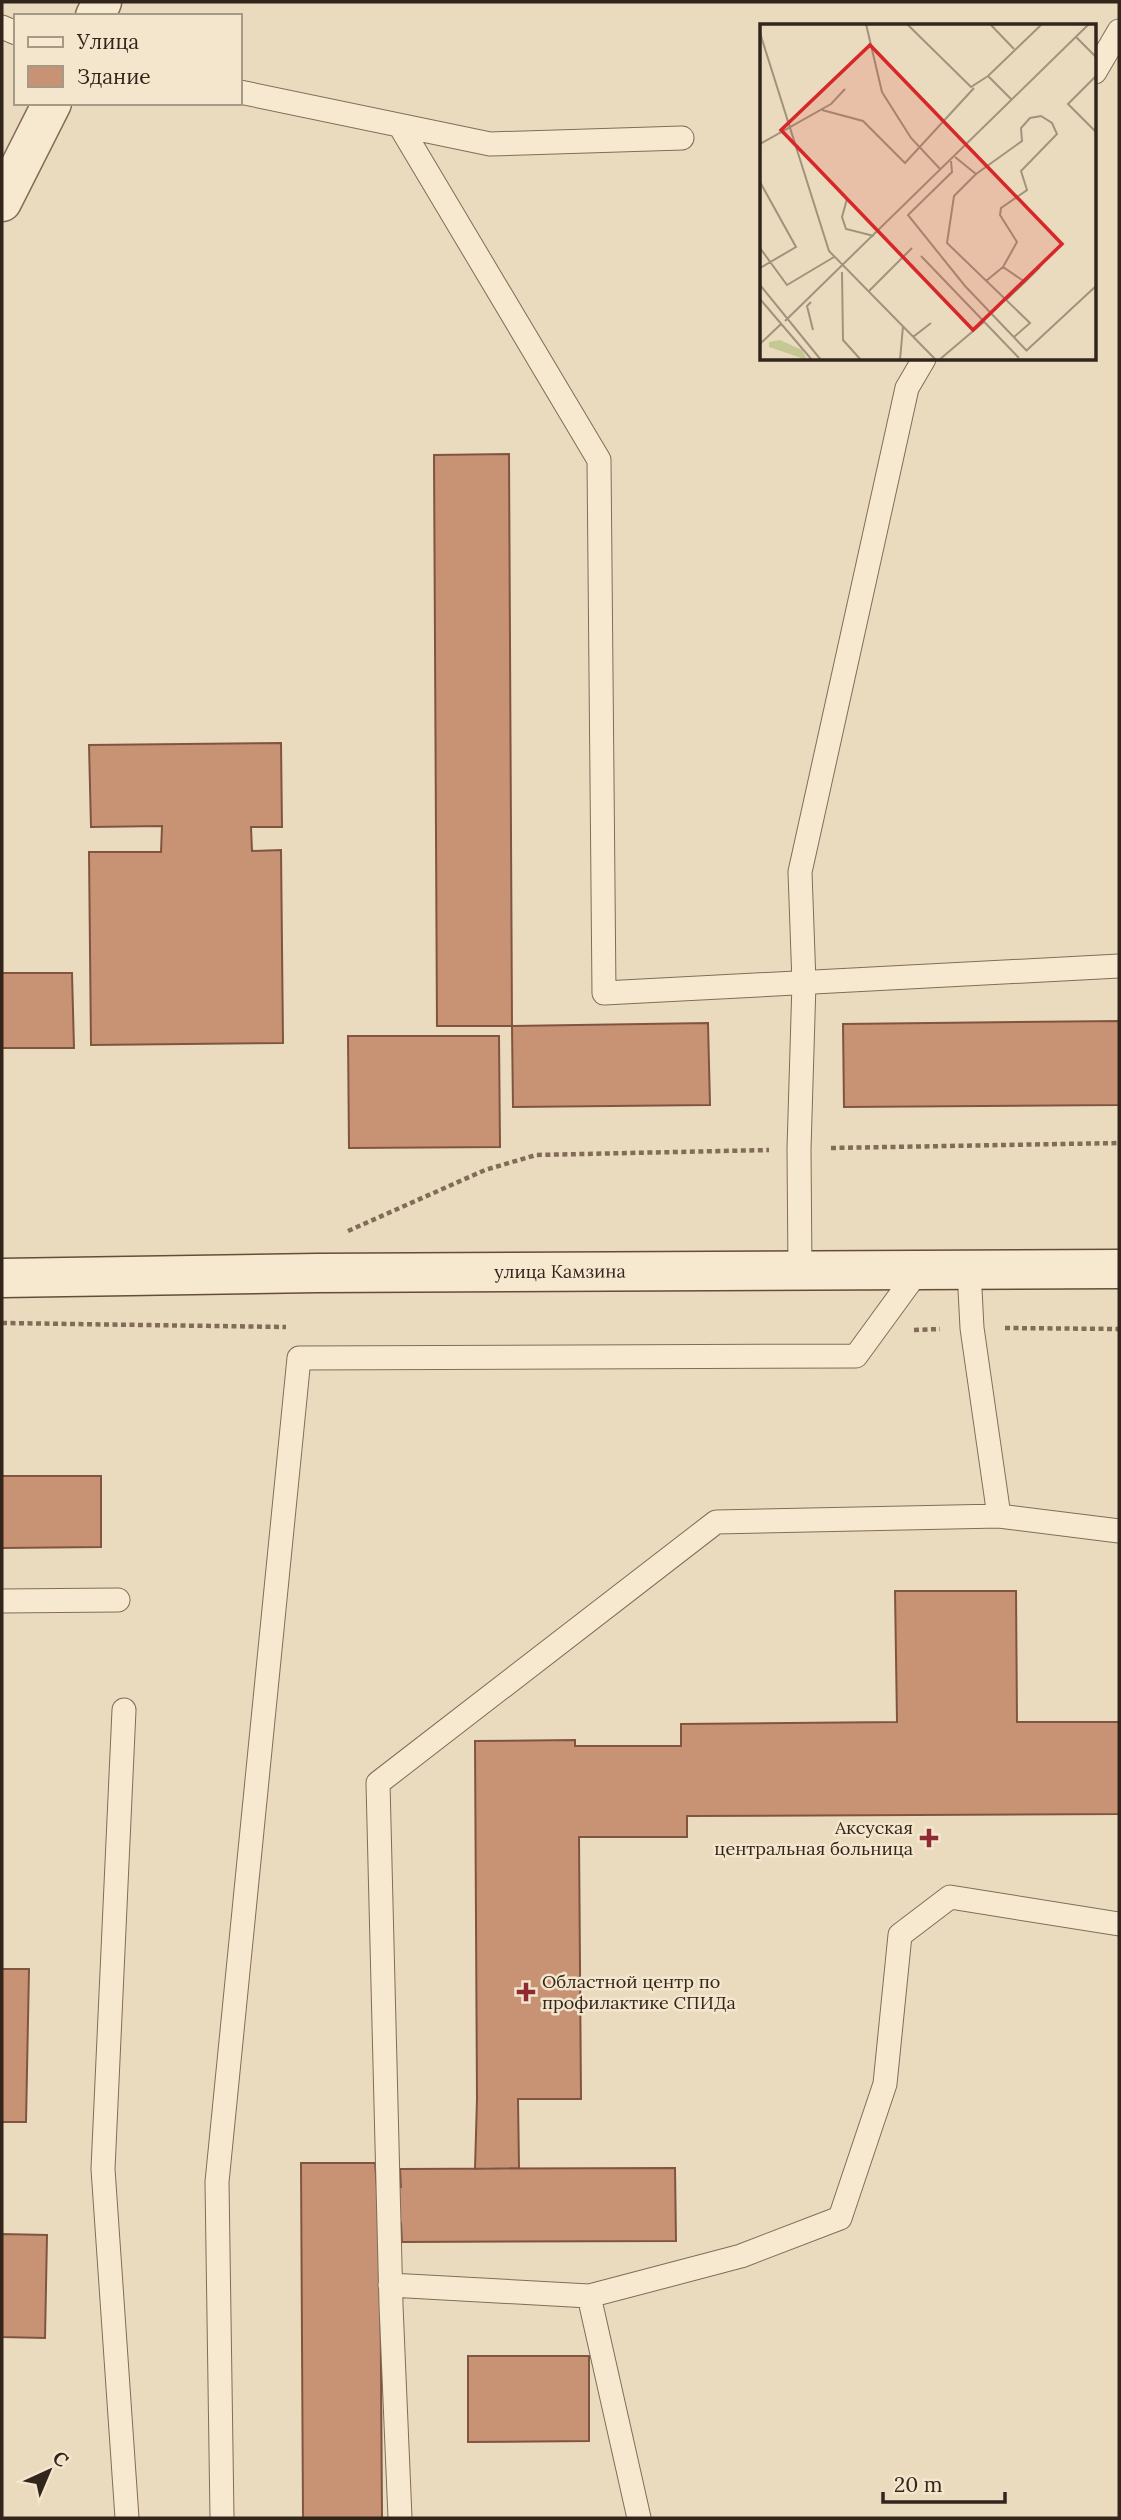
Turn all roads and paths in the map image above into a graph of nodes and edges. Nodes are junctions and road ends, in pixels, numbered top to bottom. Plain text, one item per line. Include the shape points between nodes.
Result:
1 (1119, 30) edge
2 (1096, 70) edge
3 (242, 92) edge
4 (51, 105) edge
5 (400, 126) junction
6 (682, 138) dead end
7 (2, 202) edge
8 (924, 360) edge
9 (1119, 966) edge
10 (804, 983) junction
11 (1119, 1143) edge
12 (799, 1149) junction
13 (1119, 1269) edge
14 (918, 1270) junction
15 (969, 1270) junction
16 (800, 1271) junction
17 (2, 1278) edge
18 (2, 1323) edge
19 (291, 1327) dead end
20 (999, 1516) junction
21 (1119, 1531) edge
22 (118, 1600) dead end
23 (2, 1601) edge
24 (124, 1710) dead end
25 (1119, 1924) edge
26 (390, 2285) junction
27 (589, 2296) junction
28 (127, 2518) edge
29 (222, 2518) edge
30 (400, 2518) edge
31 (639, 2518) edge

1 - 2 lane
3 - 5 lane
4 - 7 street
5 - 6 lane via 489,144
5 - 10 lane via 599,460 604,993
8 - 10 lane via 907,388 800,872
9 - 10 lane
10 - 12 lane
11 - 12 path
12 - 16 lane
13 - 15 street, улица Камзина
14 - 15 street, улица Камзина
14 - 16 street, улица Камзина
14 - 29 lane via 856,1356 299,1358 217,2182
15 - 20 lane via 972,1328
16 - 17 street, улица Камзина
18 - 19 path
20 - 21 lane
20 - 26 lane via 716,1522 378,1783
22 - 23 lane
24 - 28 lane via 103,2169
25 - 27 lane via 950,1897 900,1936 885,2084 840,2218 741,2256
26 - 27 lane
26 - 30 lane
27 - 31 lane

